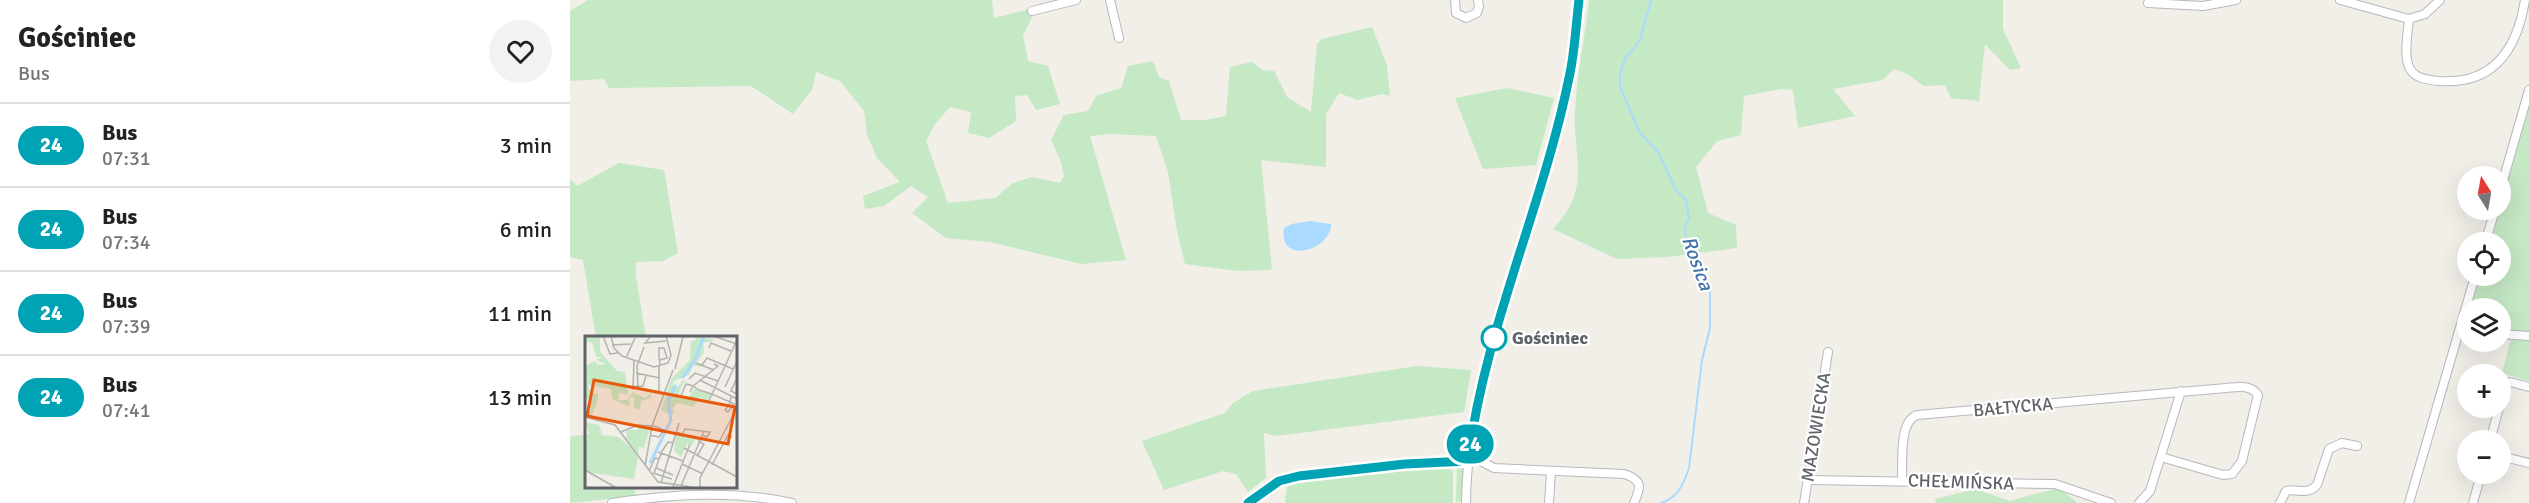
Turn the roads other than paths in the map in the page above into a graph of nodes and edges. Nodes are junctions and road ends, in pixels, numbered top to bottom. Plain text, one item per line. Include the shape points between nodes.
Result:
1 (1076, 0) edge
2 (1110, 0) edge
3 (1455, 0) edge
4 (1478, 0) edge
5 (1579, 0) edge
6 (2236, 0) edge
7 (2340, 0) edge
8 (2440, 0) edge
9 (2525, 0) edge
10 (2165, 2) edge
11 (2148, 3) dead end
12 (1032, 11) dead end
13 (2162, 14) dead end
14 (2409, 19) junction
15 (1119, 38) dead end
16 (2529, 90) edge
17 (2507, 166) edge
18 (2511, 335) edge
19 (2529, 336) edge
20 (2457, 350) edge
21 (1828, 352) dead end
22 (2511, 382) edge
23 (2529, 387) edge
24 (2181, 391) junction
25 (2357, 446) dead end
26 (2161, 457) junction
27 (1468, 458) junction
28 (2511, 459) edge
29 (2529, 463) edge
30 (1551, 471) junction
31 (1808, 480) junction
32 (1902, 480) junction
33 (2478, 484) edge
34 (612, 503) edge
35 (792, 503) edge
36 (1248, 503) edge
37 (1466, 503) edge
38 (1549, 503) edge
39 (1634, 503) edge
40 (1804, 503) edge
41 (2111, 503) edge
42 (2139, 503) edge
43 (2280, 503) edge
44 (2409, 503) edge
45 (2473, 503) edge

1 - 12 street
2 - 15 street
3 - 4 street via 1456,13 1466,18 1477,13
5 - 27 street via 1570,75 1486,366
6 - 10 street via 2203,6
7 - 14 street
8 - 14 street via 2425,14
9 - 14 street via 2516,36 2507,52 2486,72 2470,79 2433,81 2414,74 2407,62
10 - 11 street
10 - 13 street
16 - 17 street
18 - 19 street
20 - 44 street
21 - 31 street, MAZOWIECKA
22 - 23 street
24 - 26 street
24 - 26 street, BAŁTYCKA via 2247,387 2254,390 2258,400 2246,448 2240,467 2223,475
24 - 32 street, BAŁTYCKA via 1914,416 1905,427
25 - 43 street via 2342,443 2329,449 2317,485 2308,492 2286,491
26 - 42 street via 2150,491
27 - 30 street via 1494,468
27 - 36 street via 1299,476 1279,481
27 - 37 street
28 - 29 street
30 - 38 street
30 - 39 street via 1635,477 1639,491
31 - 32 street, CHEŁMIŃSKA
31 - 40 street, MAZOWIECKA
32 - 41 street, CHEŁMIŃSKA via 2055,484
33 - 45 street
34 - 35 street via 725,494

